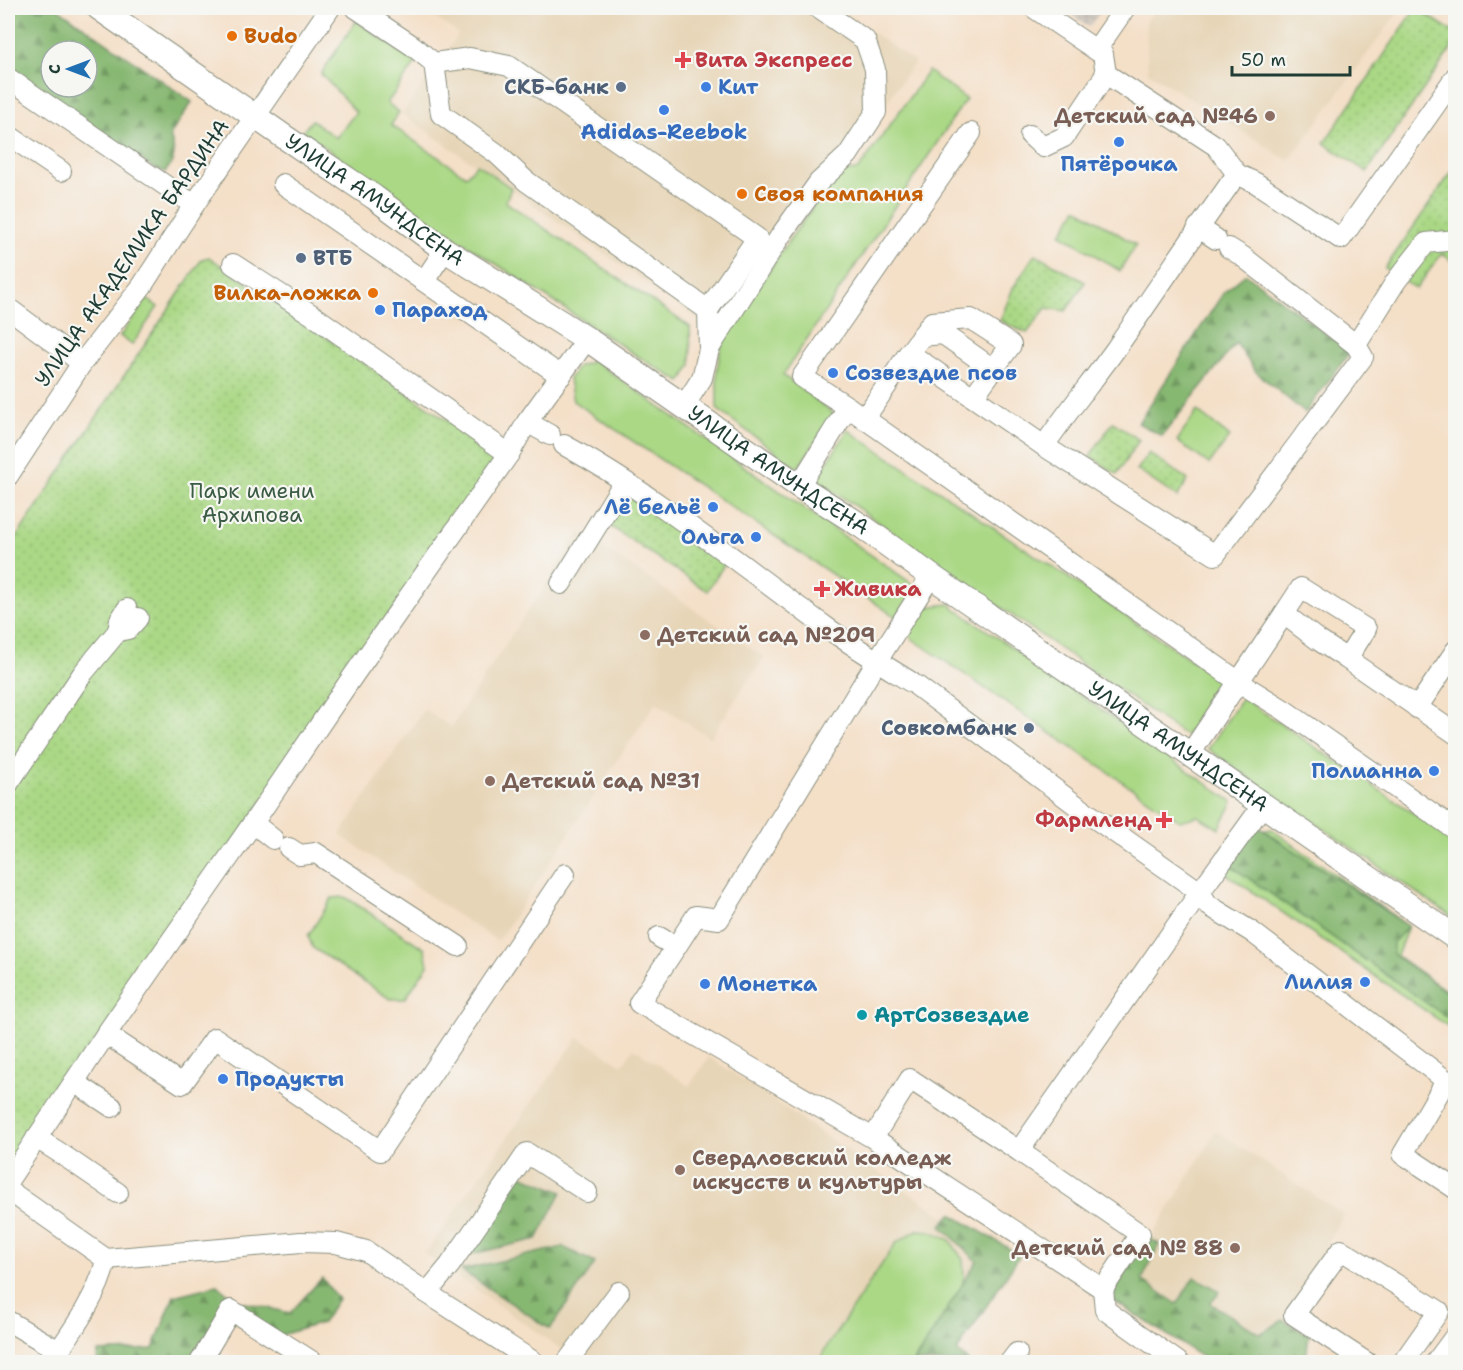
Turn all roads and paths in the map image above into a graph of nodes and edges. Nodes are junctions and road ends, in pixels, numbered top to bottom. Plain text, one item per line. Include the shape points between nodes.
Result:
1 (99, 8) edge
2 (330, 8) edge
3 (356, 8) edge
4 (818, 8) edge
5 (1034, 8) edge
6 (1125, 8) edge
7 (1096, 50) junction
8 (434, 63) junction
9 (1106, 74) junction
10 (1455, 76) edge
11 (8, 78) edge
12 (255, 117) junction
13 (971, 133) dead end
14 (8, 135) edge
15 (1030, 135) dead end
16 (61, 171) dead end
17 (1237, 174) junction
18 (283, 184) dead end
19 (194, 205) junction
20 (1198, 227) junction
21 (1455, 240) edge
22 (445, 250) junction
23 (233, 264) dead end
24 (424, 281) junction
25 (8, 308) edge
26 (708, 310) junction
27 (921, 336) junction
28 (587, 339) junction
29 (1356, 345) junction
30 (709, 349) junction
31 (909, 353) junction
32 (82, 363) junction
33 (993, 369) junction
34 (561, 376) junction
35 (973, 397) junction
36 (684, 406) junction
37 (856, 413) junction
38 (527, 422) junction
39 (1044, 446) junction
40 (509, 454) junction
41 (8, 476) edge
42 (624, 482) junction
43 (799, 486) junction
44 (931, 576) junction
45 (561, 584) dead end
46 (133, 614) dead end
47 (1284, 614) junction
48 (1455, 650) edge
49 (1347, 659) junction
50 (877, 661) junction
51 (1239, 681) junction
52 (1417, 708) junction
53 (1455, 734) edge
54 (1190, 754) junction
55 (8, 784) edge
56 (1263, 805) junction
57 (253, 823) junction
58 (1455, 830) edge
59 (565, 874) dead end
60 (1200, 892) junction
61 (659, 937) dead end
62 (1455, 938) edge
63 (458, 946) dead end
64 (676, 948) junction
65 (106, 1034) junction
66 (74, 1082) junction
67 (1450, 1084) edge
68 (111, 1107) dead end
69 (36, 1138) junction
70 (873, 1138) junction
71 (1019, 1151) junction
72 (8, 1181) edge
73 (1455, 1189) edge
74 (8, 1190) edge
75 (587, 1192) dead end
76 (118, 1193) dead end
77 (106, 1259) junction
78 (1103, 1289) junction
79 (619, 1292) dead end
80 (427, 1293) junction
81 (8, 1321) edge
82 (1455, 1335) edge
83 (55, 1357) edge
84 (200, 1362) edge
85 (313, 1362) edge
86 (534, 1362) edge
87 (567, 1362) edge
88 (1178, 1362) edge
89 (1366, 1362) edge
90 (1403, 1362) edge
91 (1436, 1362) edge

1 - 12 main road, УЛИЦА АМУНДСЕНА
2 - 12 street, УЛИЦА АКАДЕМИКА БАРДИНА
3 - 8 street
4 - 30 street via 865,40 875,69 876,112 848,155 819,182 781,235
5 - 7 street
6 - 7 street
7 - 9 street via 1103,54
8 - 26 street via 441,114 496,153 525,181
8 - 26 street via 470,58 510,66 757,238
9 - 15 street via 1064,137 1043,147
9 - 17 street via 1216,146
10 - 17 street via 1341,239
11 - 19 street
12 - 19 street, УЛИЦА АКАДЕМИКА БАРДИНА
12 - 22 main road, УЛИЦА АМУНДСЕНА
13 - 37 street via 802,377
14 - 16 street
17 - 20 street
18 - 24 street
19 - 32 street, УЛИЦА АКАДЕМИКА БАРДИНА via 142,286
20 - 29 street via 1242,256
20 - 39 street
21 - 29 street via 1426,243 1396,281
22 - 24 street
22 - 28 main road, УЛИЦА АМУНДСЕНА
23 - 40 street via 314,316
24 - 34 street
25 - 32 street
26 - 30 street
27 - 31 street
27 - 33 street via 943,334
27 - 33 street via 932,322 971,319 1011,345
28 - 34 street
28 - 36 main road, УЛИЦА АМУНДСЕНА
29 - 39 street via 1363,357 1215,555
30 - 36 street via 702,378
31 - 35 street
31 - 37 street
32 - 41 street, УЛИЦА АКАДЕМИКА БАРДИНА
33 - 35 street
34 - 38 street
35 - 39 street
36 - 43 main road, УЛИЦА АМУНДСЕНА
37 - 43 street
37 - 51 street
38 - 40 street
38 - 42 street
40 - 57 street
42 - 45 street
42 - 50 street
43 - 44 main road, УЛИЦА АМУНДСЕНА
44 - 50 street
44 - 54 main road, УЛИЦА АМУНДСЕНА
46 - 55 street via 128,629 118,632 83,673
47 - 49 street
47 - 49 street via 1302,588 1366,629
47 - 51 street
48 - 52 street
49 - 52 street
50 - 60 street
50 - 64 street via 719,919 696,916
51 - 54 street
51 - 58 street
52 - 53 street
54 - 56 main road, УЛИЦА АМУНДСЕНА
56 - 60 street
56 - 62 main road, УЛИЦА АМУНДСЕНА
57 - 63 street via 300,855 316,853
57 - 65 street
59 - 65 street via 380,1151 214,1038 183,1084
60 - 67 street via 1208,904
60 - 71 street
61 - 64 street
64 - 70 street via 639,1003
65 - 66 street
66 - 68 street
66 - 69 street
67 - 73 street via 1403,1154
69 - 72 street
69 - 76 street
70 - 71 street via 910,1079
70 - 78 street
71 - 78 street via 1140,1234
74 - 77 street
75 - 80 street via 526,1153
77 - 80 street via 300,1242 336,1244 366,1251
77 - 83 street via 103,1275
78 - 88 street via 1105,1310
79 - 87 street
80 - 86 street
81 - 83 street
82 - 91 street
84 - 85 street via 231,1310
89 - 90 street via 1294,1316 1341,1250 1439,1311

